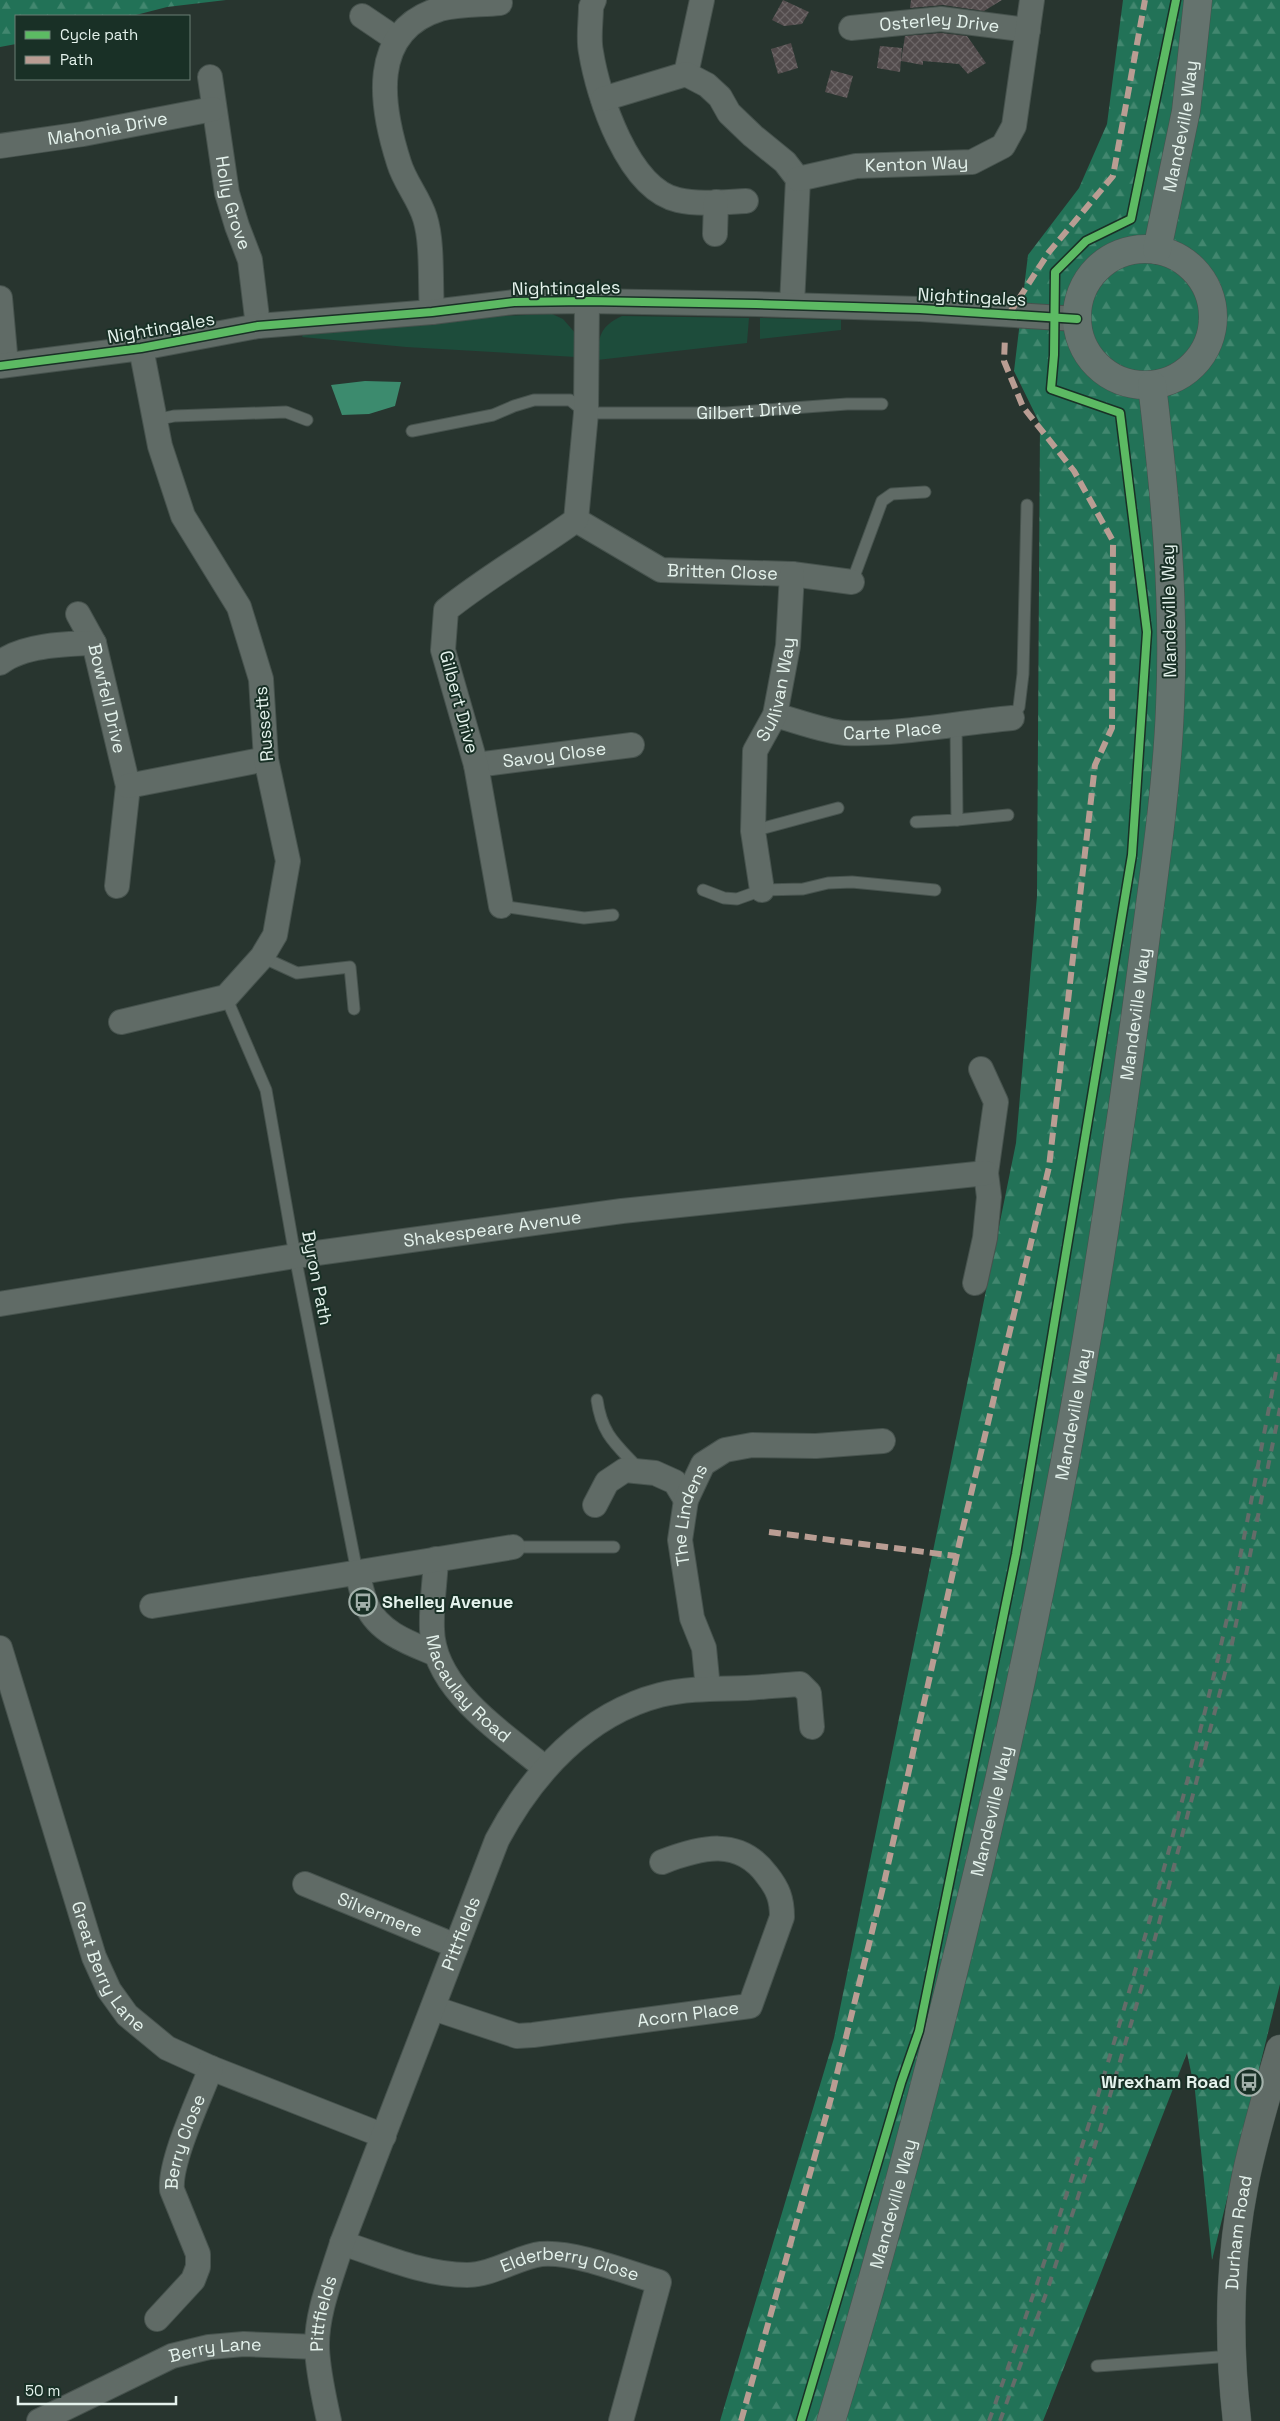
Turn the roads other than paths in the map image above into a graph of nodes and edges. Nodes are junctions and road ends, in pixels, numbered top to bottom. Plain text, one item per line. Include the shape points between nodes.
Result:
1 (594, 0) edge
2 (702, 0) edge
3 (1032, 0) edge
4 (1198, 0) edge
5 (500, 3) dead end
6 (362, 16) dead end
7 (851, 28) dead end
8 (1028, 30) junction
9 (396, 39) junction
10 (686, 74) junction
11 (210, 77) dead end
12 (602, 99) junction
13 (213, 110) junction
14 (0, 146) edge
15 (798, 179) junction
16 (746, 201) dead end
17 (716, 202) junction
18 (716, 234) dead end
19 (1157, 250) junction
20 (0, 298) edge
21 (587, 301) junction
22 (792, 305) junction
23 (432, 312) junction
24 (1077, 319) junction
25 (258, 326) junction
26 (141, 348) junction
27 (3, 366) edge
28 (1152, 385) junction
29 (882, 404) dead end
30 (586, 413) junction
31 (155, 420) junction
32 (307, 420) dead end
33 (412, 431) dead end
34 (925, 492) dead end
35 (1027, 505) dead end
36 (576, 520) junction
37 (792, 574) junction
38 (852, 582) joint
39 (78, 614) dead end
40 (94, 644) junction
41 (0, 662) edge
42 (774, 715) junction
43 (1012, 718) joint
44 (956, 723) junction
45 (632, 745) dead end
46 (266, 759) junction
47 (476, 765) junction
48 (128, 786) junction
49 (838, 808) dead end
50 (1008, 815) dead end
51 (957, 820) junction
52 (916, 822) dead end
53 (753, 831) junction
54 (117, 886) dead end
55 (703, 890) dead end
56 (762, 890) junction
57 (935, 890) dead end
58 (501, 906) joint
59 (613, 915) dead end
60 (262, 957) junction
61 (226, 997) junction
62 (354, 1009) dead end
63 (122, 1022) dead end
64 (981, 1069) dead end
65 (986, 1173) junction
66 (294, 1256) junction
67 (975, 1283) dead end
68 (0, 1304) edge
69 (597, 1400) dead end
70 (883, 1441) dead end
71 (642, 1472) junction
72 (686, 1500) junction
73 (595, 1505) dead end
74 (614, 1546) dead end
75 (513, 1547) joint
76 (436, 1559) junction
77 (357, 1572) junction
78 (152, 1606) dead end
79 (0, 1648) edge
80 (436, 1654) junction
81 (708, 1689) junction
82 (812, 1727) dead end
83 (544, 1768) junction
84 (662, 1862) dead end
85 (305, 1884) dead end
86 (456, 1946) junction
87 (433, 2008) junction
88 (1280, 2049) edge
89 (211, 2068) junction
90 (384, 2136) junction
91 (342, 2243) junction
92 (158, 2319) dead end
93 (317, 2347) junction
94 (1232, 2356) junction
95 (1096, 2366) dead end
96 (39, 2421) edge
97 (329, 2421) edge
98 (620, 2421) edge
99 (831, 2421) edge
100 (1236, 2421) edge

1 - 12 street via 590,51
2 - 10 street
3 - 8 street, Kenton Way
4 - 19 main road, Mandeville Way via 1186,111
5 - 9 street via 442,9 422,16
6 - 9 street
7 - 8 street, Osterley Drive via 941,19
8 - 15 street, Kenton Way via 1014,126 1003,146 972,162 856,166
9 - 23 street via 383,83 385,105 398,163 425,218
10 - 12 street
10 - 15 street via 707,85 720,97 729,113 785,162
11 - 13 street, Holly Grove
12 - 17 street via 616,136 635,167 652,185 676,200
13 - 14 street, Mahonia Drive
13 - 25 street, Holly Grove via 227,193 250,260
15 - 22 street
16 - 17 street
17 - 18 street
19 - 24 main road via 1125,252 1098,268 1085,285
19 - 28 main road via 1178,258 1194,271 1206,287 1212,304 1213,322 1199,358 1170,381
20 - 27 street
21 - 22 street, Nightingales
21 - 23 street, Nightingales via 514,302
21 - 30 street
22 - 24 street, Nightingales
23 - 25 street, Nightingales
24 - 28 main road via 1081,341 1091,360 1106,374 1121,382
25 - 26 street, Nightingales
26 - 27 street, Nightingales
26 - 31 street, Russetts
28 - 99 main road, Mandeville Way via 1166,504 1171,588 1170,711 1151,895 1099,1271 1054,1524 999,1785 910,2144 866,2308
29 - 30 lane, Gilbert Drive via 726,413
30 - 33 lane via 570,400 534,400 493,415
30 - 36 street
31 - 32 lane via 174,416 286,412
31 - 46 street, Russetts via 183,516 239,607 261,679
34 - 38 lane via 892,494 882,501
35 - 43 lane via 1023,674 1019,707
36 - 37 street, Britten Close via 661,570
36 - 47 street, Gilbert Drive via 477,585 446,610 443,650
37 - 38 street, Britten Close
37 - 42 street, Sullivan Way via 788,646
39 - 40 street, Bowfell Drive
40 - 41 street via 62,644 11,654
40 - 48 street, Bowfell Drive
42 - 44 street, Carte Place via 843,733 929,730
42 - 53 street, Sullivan Way via 755,751
43 - 44 street, Carte Place
44 - 51 lane
45 - 47 street, Savoy Close
46 - 48 street
46 - 60 street, Russetts via 288,861 275,935
47 - 58 street, Gilbert Drive
48 - 54 street, Bowfell Drive
49 - 53 lane
50 - 51 lane
51 - 52 lane
53 - 56 street, Sullivan Way
55 - 56 lane via 738,900
56 - 57 lane via 802,889 852,882
58 - 59 lane via 584,918
60 - 61 street, Russetts
60 - 62 lane via 297,973 350,967
61 - 63 street
61 - 66 lane, Byron Path via 266,1090
64 - 65 street via 996,1102
65 - 66 street, Shakespeare Avenue via 622,1211
65 - 67 street via 989,1197 985,1238
66 - 68 street, Shakespeare Avenue
66 - 77 lane, Byron Path
69 - 71 lane via 603,1428
70 - 72 street, The Lindens via 816,1446 752,1445 724,1450 703,1464
71 - 72 street via 655,1473 675,1482
71 - 73 street via 625,1470 607,1482
72 - 81 street, The Lindens via 680,1540 692,1618 704,1648
74 - 75 lane
75 - 76 street
76 - 77 street
76 - 80 street, Macaulay Road via 432,1630
77 - 78 street
77 - 80 street via 367,1607 386,1629
79 - 89 street, Great Berry Lane via 94,1957 109,1990 127,2015 167,2048
80 - 83 street, Macaulay Road via 446,1675 472,1706
81 - 82 street, Pittfields via 800,1684 809,1693
81 - 83 street, Pittfields via 660,1695 632,1705 581,1734
83 - 86 street, Pittfields via 497,1840
84 - 87 street, Acorn Place via 687,1853 720,1848 744,1853 778,1888 782,1917 750,2006 517,2036
85 - 86 street, Silvermere
86 - 87 street, Pittfields
87 - 90 street, Pittfields
88 - 94 street, Durham Road via 1258,2124 1242,2196 1232,2282
89 - 90 street, Great Berry Lane
89 - 92 street, Berry Close via 174,2164 171,2182 198,2254 197,2273
90 - 91 street, Pittfields
91 - 93 street, Pittfields via 327,2289
91 - 98 street, Elderberry Close via 443,2274 470,2275 540,2254 564,2255 659,2282
93 - 96 street, Berry Lane via 244,2344 208,2347 172,2356
93 - 97 street, Pittfields
94 - 95 lane
94 - 100 street, Durham Road

